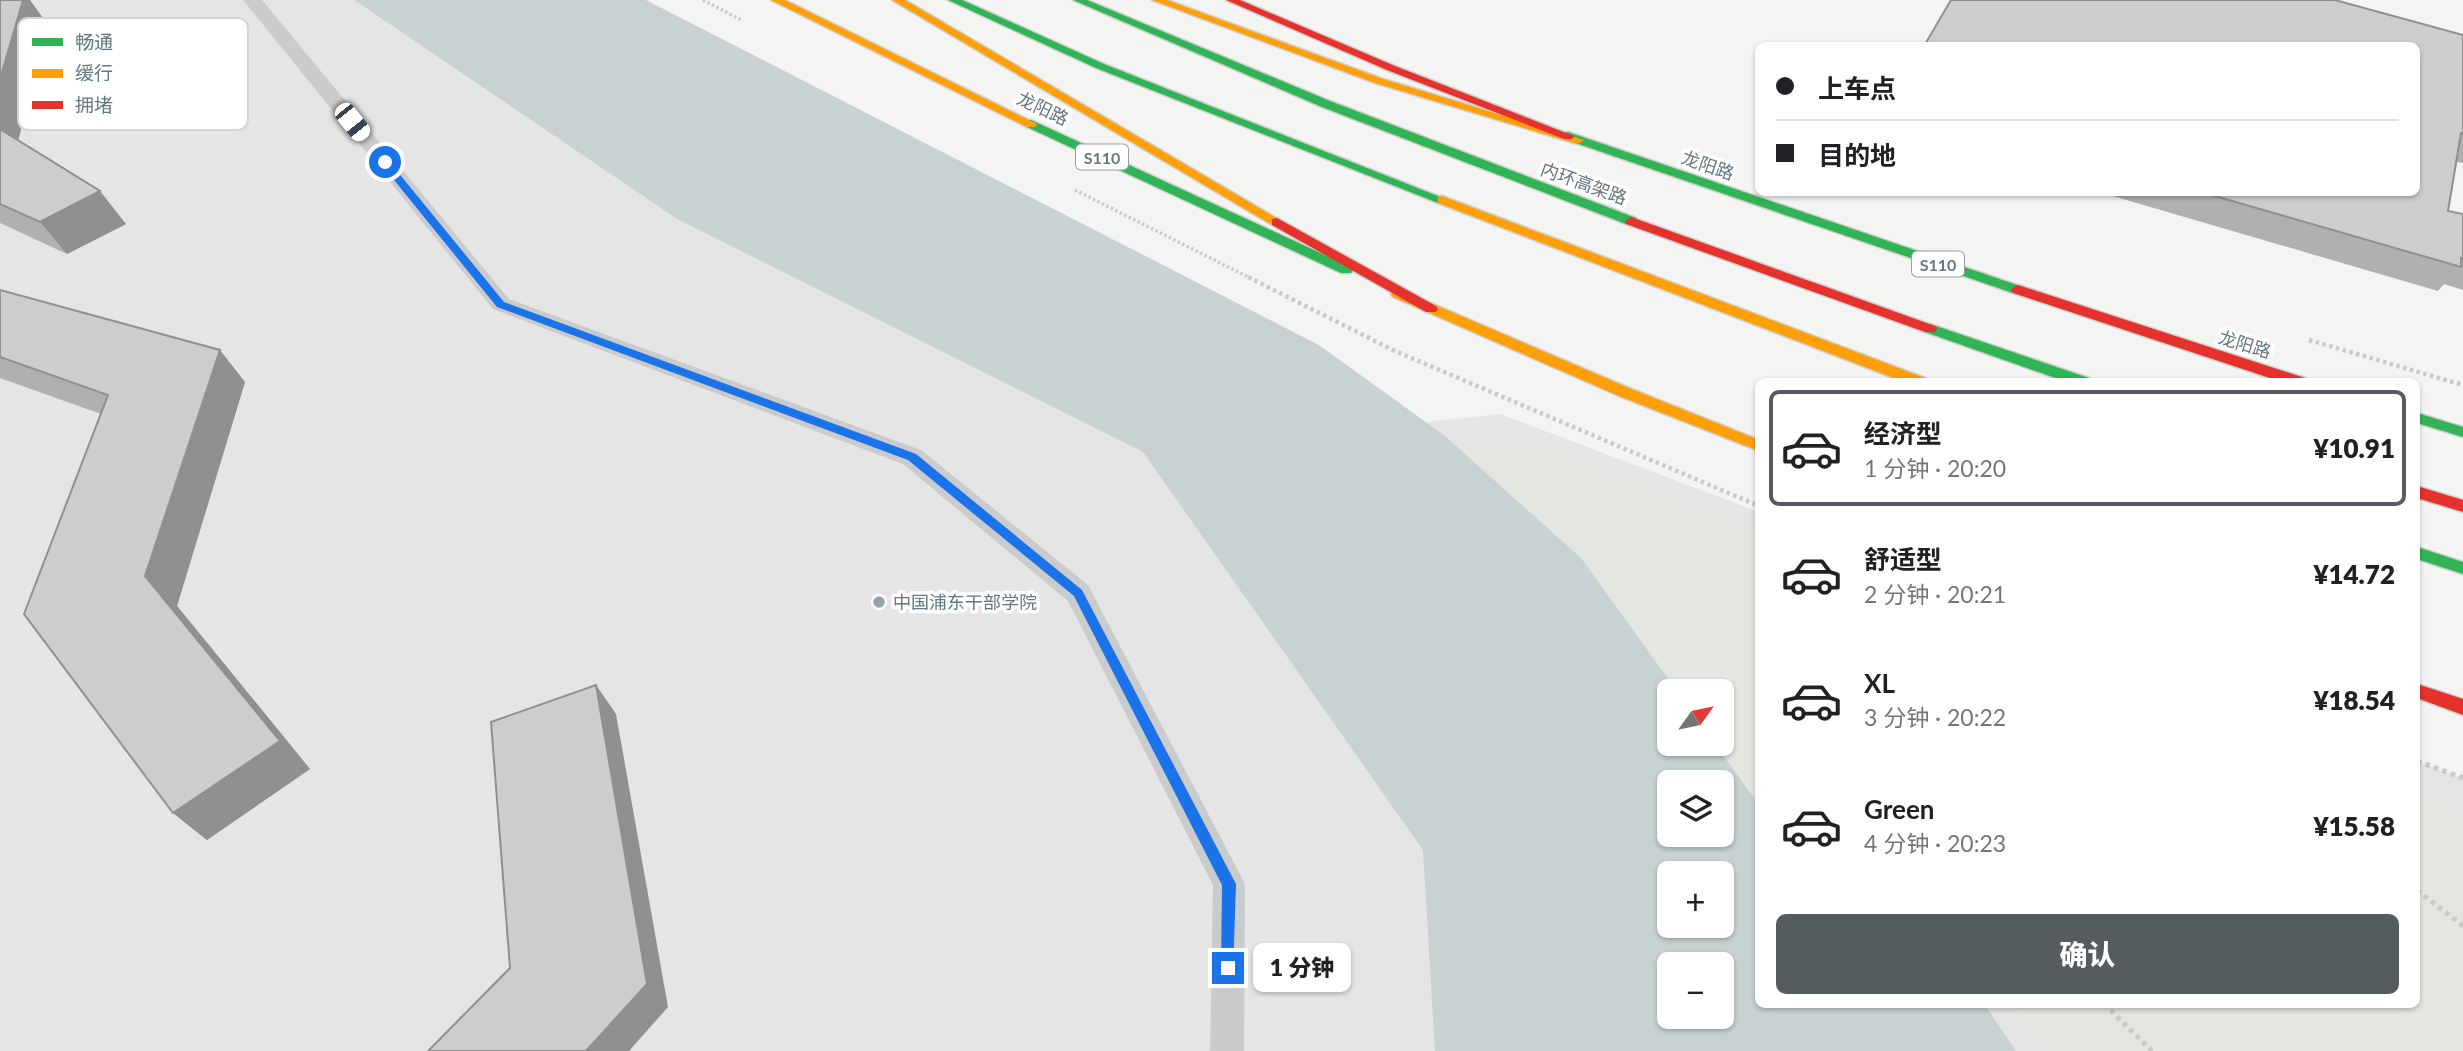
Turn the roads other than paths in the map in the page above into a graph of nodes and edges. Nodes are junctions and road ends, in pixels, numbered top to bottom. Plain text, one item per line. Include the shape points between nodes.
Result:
1 (252, 0) edge
2 (776, 0) edge
3 (897, 0) edge
4 (953, 0) edge
5 (1078, 0) edge
6 (1157, 0) edge
7 (1231, 0) edge
8 (1578, 140) junction
9 (1431, 309) junction
10 (1909, 378) edge
11 (2073, 378) edge
12 (2288, 378) edge
13 (2420, 419) edge
14 (2463, 432) edge
15 (1755, 444) edge
16 (2420, 493) edge
17 (2463, 506) edge
18 (2420, 554) edge
19 (2463, 568) edge
20 (2420, 692) edge
21 (2463, 707) edge
22 (1227, 1051) edge

1 - 22 lane via 500,304 912,457 1078,593 1229,884
2 - 9 main road, 龙阳路 / S110 via 939,82
3 - 9 main road via 1157,155
4 - 10 main road via 1258,130
5 - 11 main road, 内环高架路 via 1472,162
6 - 8 main road via 1379,81
7 - 8 main road, 龙阳路 / S110
8 - 12 main road, 龙阳路 / S110
9 - 15 main road, 龙阳路 / S110
13 - 14 main road
16 - 17 main road
18 - 19 main road
20 - 21 main road

